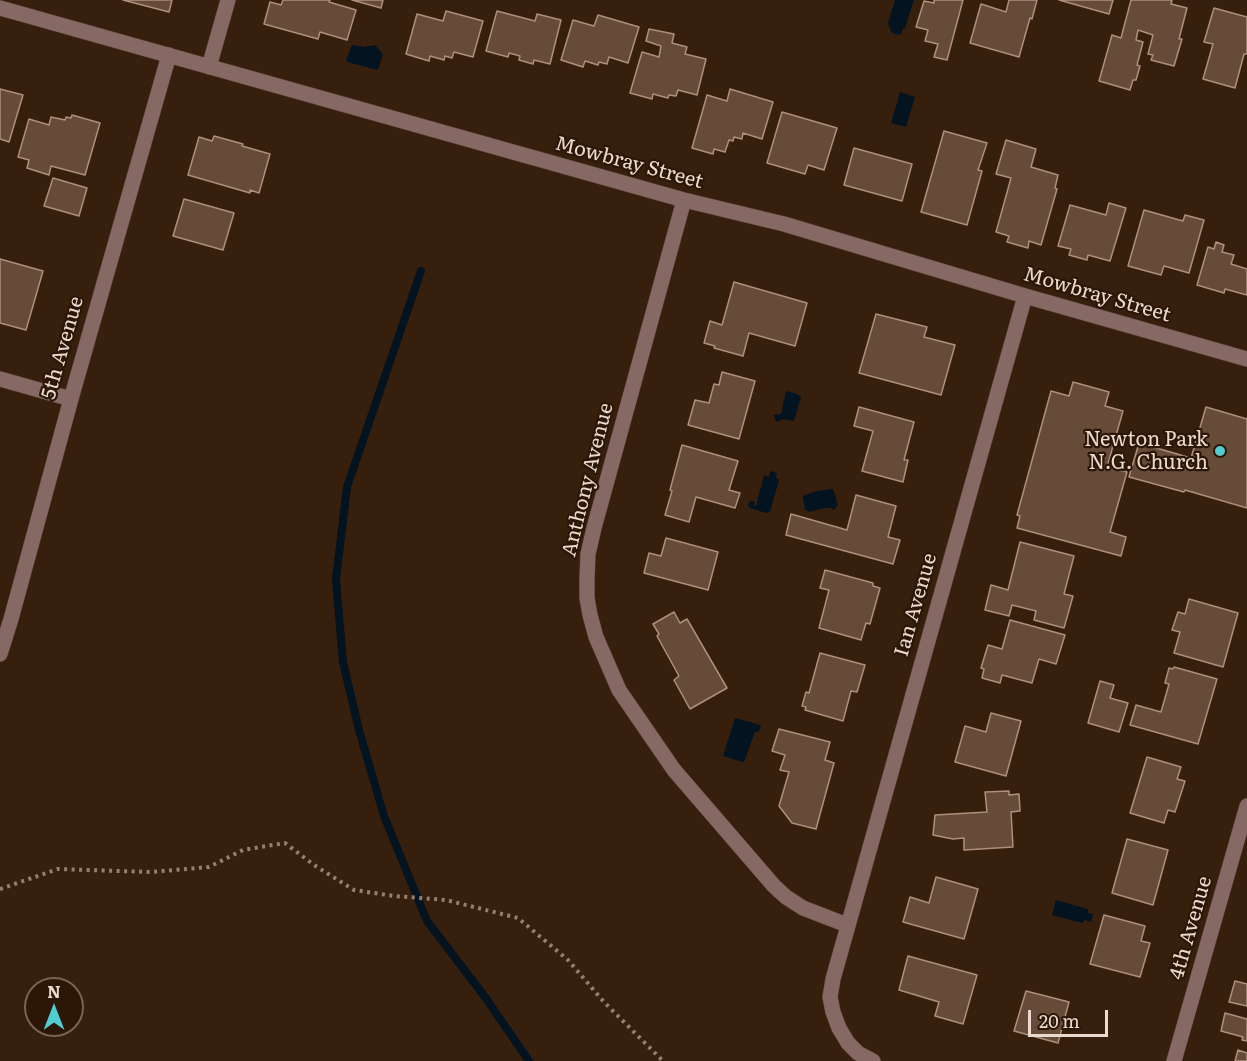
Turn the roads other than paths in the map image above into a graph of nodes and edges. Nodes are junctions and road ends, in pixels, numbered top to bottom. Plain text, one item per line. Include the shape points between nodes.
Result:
1 (228, 0) edge
2 (0, 8) edge
3 (168, 55) junction
4 (209, 67) junction
5 (684, 200) junction
6 (1025, 296) junction
7 (1247, 360) edge
8 (0, 379) edge
9 (71, 399) junction
10 (0, 654) edge
11 (1247, 806) edge
12 (847, 925) junction
13 (873, 1061) edge
14 (1174, 1061) edge

1 - 4 street
2 - 3 street, Mowbray Street
3 - 4 street, Mowbray Street
3 - 9 street, 5th Avenue
4 - 5 street, Mowbray Street
5 - 6 street, Mowbray Street via 784,225
5 - 12 street, Anthony Avenue via 592,537 587,578 590,615 619,690 674,770 786,897
6 - 7 street, Mowbray Street
6 - 12 street, Ian Avenue
8 - 9 street
9 - 10 street, 5th Avenue
11 - 14 street, 4th Avenue
12 - 13 street, Ian Avenue via 830,997 838,1028 848,1043

